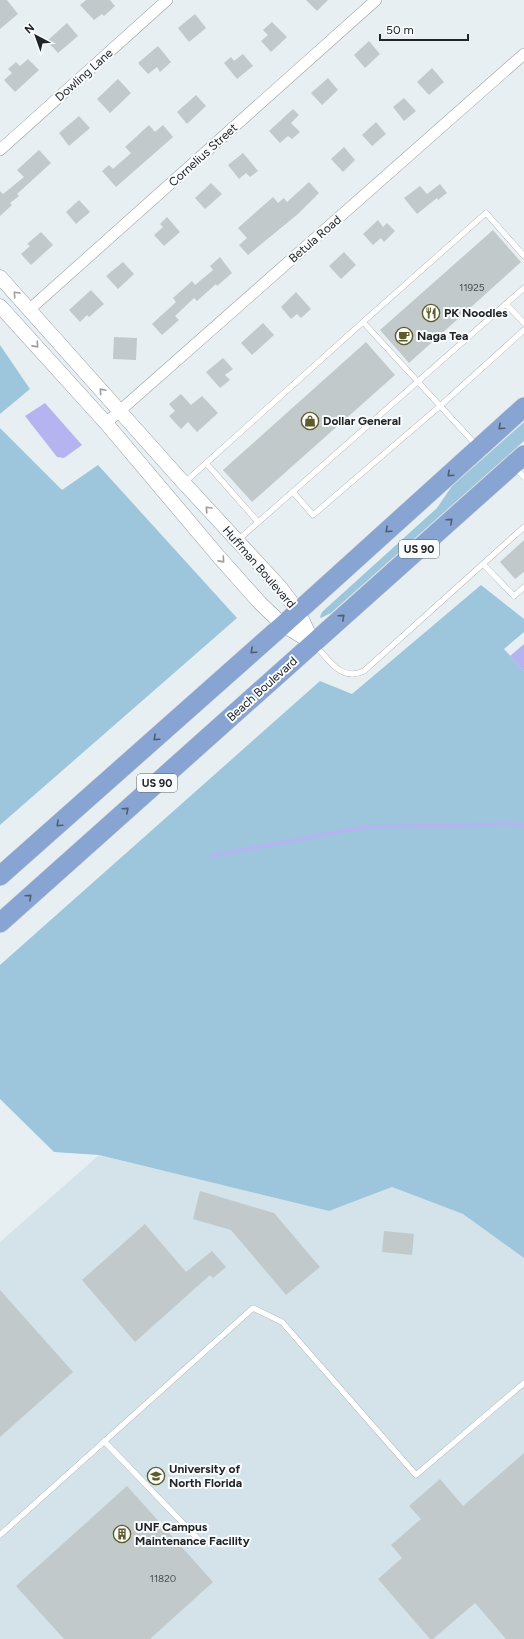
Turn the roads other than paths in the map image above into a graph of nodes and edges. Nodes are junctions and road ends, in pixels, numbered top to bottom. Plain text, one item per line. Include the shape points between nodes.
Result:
1 (167, 0) edge
2 (376, 0) edge
3 (524, 54) edge
4 (0, 150) edge
5 (524, 256) edge
6 (0, 277) edge
7 (524, 288) edge
8 (506, 304) junction
9 (0, 306) edge
10 (30, 309) junction
11 (362, 322) junction
12 (524, 324) edge
13 (524, 330) edge
14 (417, 382) junction
15 (440, 406) junction
16 (524, 407) edge
17 (119, 411) junction
18 (106, 423) junction
19 (478, 448) junction
20 (128, 449) junction
21 (206, 463) junction
22 (520, 466) edge
23 (184, 483) junction
24 (293, 492) junction
25 (258, 522) junction
26 (524, 527) edge
27 (238, 540) junction
28 (483, 564) junction
29 (524, 587) edge
30 (298, 611) junction
31 (283, 625) junction
32 (313, 643) junction
33 (0, 876) edge
34 (0, 923) edge
35 (524, 1383) edge
36 (104, 1441) junction
37 (0, 1535) edge
38 (201, 1542) dead end

1 - 4 street, Dowling Lane
2 - 10 street, Cornelius Street
3 - 17 street, Betula Road
5 - 11 lane via 486,213
10 -> 6 street, Huffman Boulevard
7 - 8 lane
8 - 12 lane
8 - 14 lane
9 -> 18 street, Huffman Boulevard
17 -> 10 street, Huffman Boulevard
11 - 14 lane
11 - 21 lane
13 - 15 lane
14 - 15 lane
14 - 24 lane
15 - 19 lane
15 - 24 lane via 313,515
16 -> 19 highway, US 90
17 - 18 street, Betula Road
17 - 23 street, Huffman Boulevard
18 - 20 street, Huffman Boulevard
19 -> 30 highway, US 90
20 - 23 street via 142,455 172,488
20 -> 31 street, Huffman Boulevard via 219,557
21 - 23 lane
21 - 25 lane
32 -> 22 highway, Beach Boulevard / US 90
27 -> 23 street, Huffman Boulevard
24 - 25 lane
25 - 27 lane
26 - 28 lane
27 - 30 street, Huffman Boulevard
28 - 29 lane via 514,596
28 - 32 lane via 358,674 338,671
30 - 31 highway, US 90
30 - 32 street, Huffman Boulevard
31 - 32 street, Huffman Boulevard
31 -> 33 highway, US 90
34 -> 32 highway, Beach Boulevard / US 90
35 - 36 lane via 416,1476 282,1322 253,1308
36 - 37 lane
36 - 38 lane

